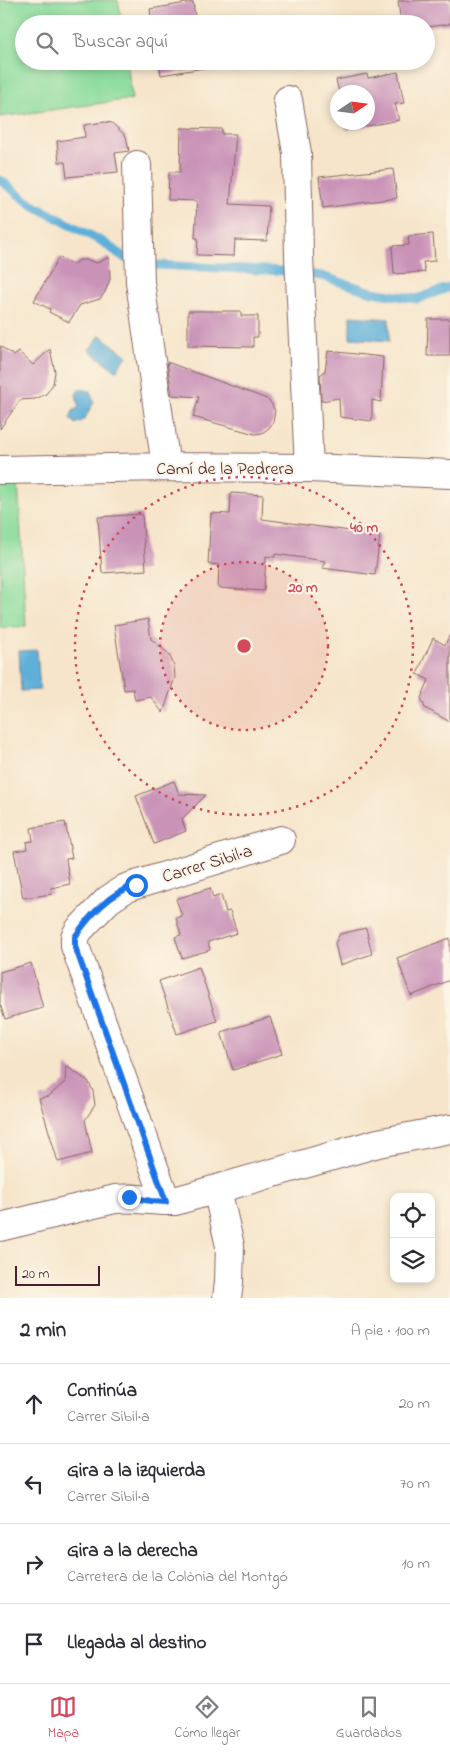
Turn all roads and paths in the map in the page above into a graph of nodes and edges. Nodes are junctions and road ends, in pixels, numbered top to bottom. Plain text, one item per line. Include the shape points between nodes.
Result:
1 (288, 100) dead end
2 (137, 165) dead end
3 (166, 467) junction
4 (309, 468) junction
5 (0, 470) edge
6 (450, 474) edge
7 (281, 840) dead end
8 (450, 1129) edge
9 (216, 1189) junction
10 (166, 1202) junction
11 (0, 1227) edge
12 (227, 1298) edge

1 - 4 street via 297,153 298,256
2 - 3 street via 140,282
3 - 4 street, Camí de la Pedrera
3 - 5 street, Camí de la Pedrera
4 - 6 street, Camí de la Pedrera
7 - 10 street, Carrer Sibil·a via 126,888 108,900 75,937 75,946
8 - 9 street via 378,1143
9 - 10 street
9 - 12 street via 230,1246
10 - 11 street via 129,1197 115,1199

